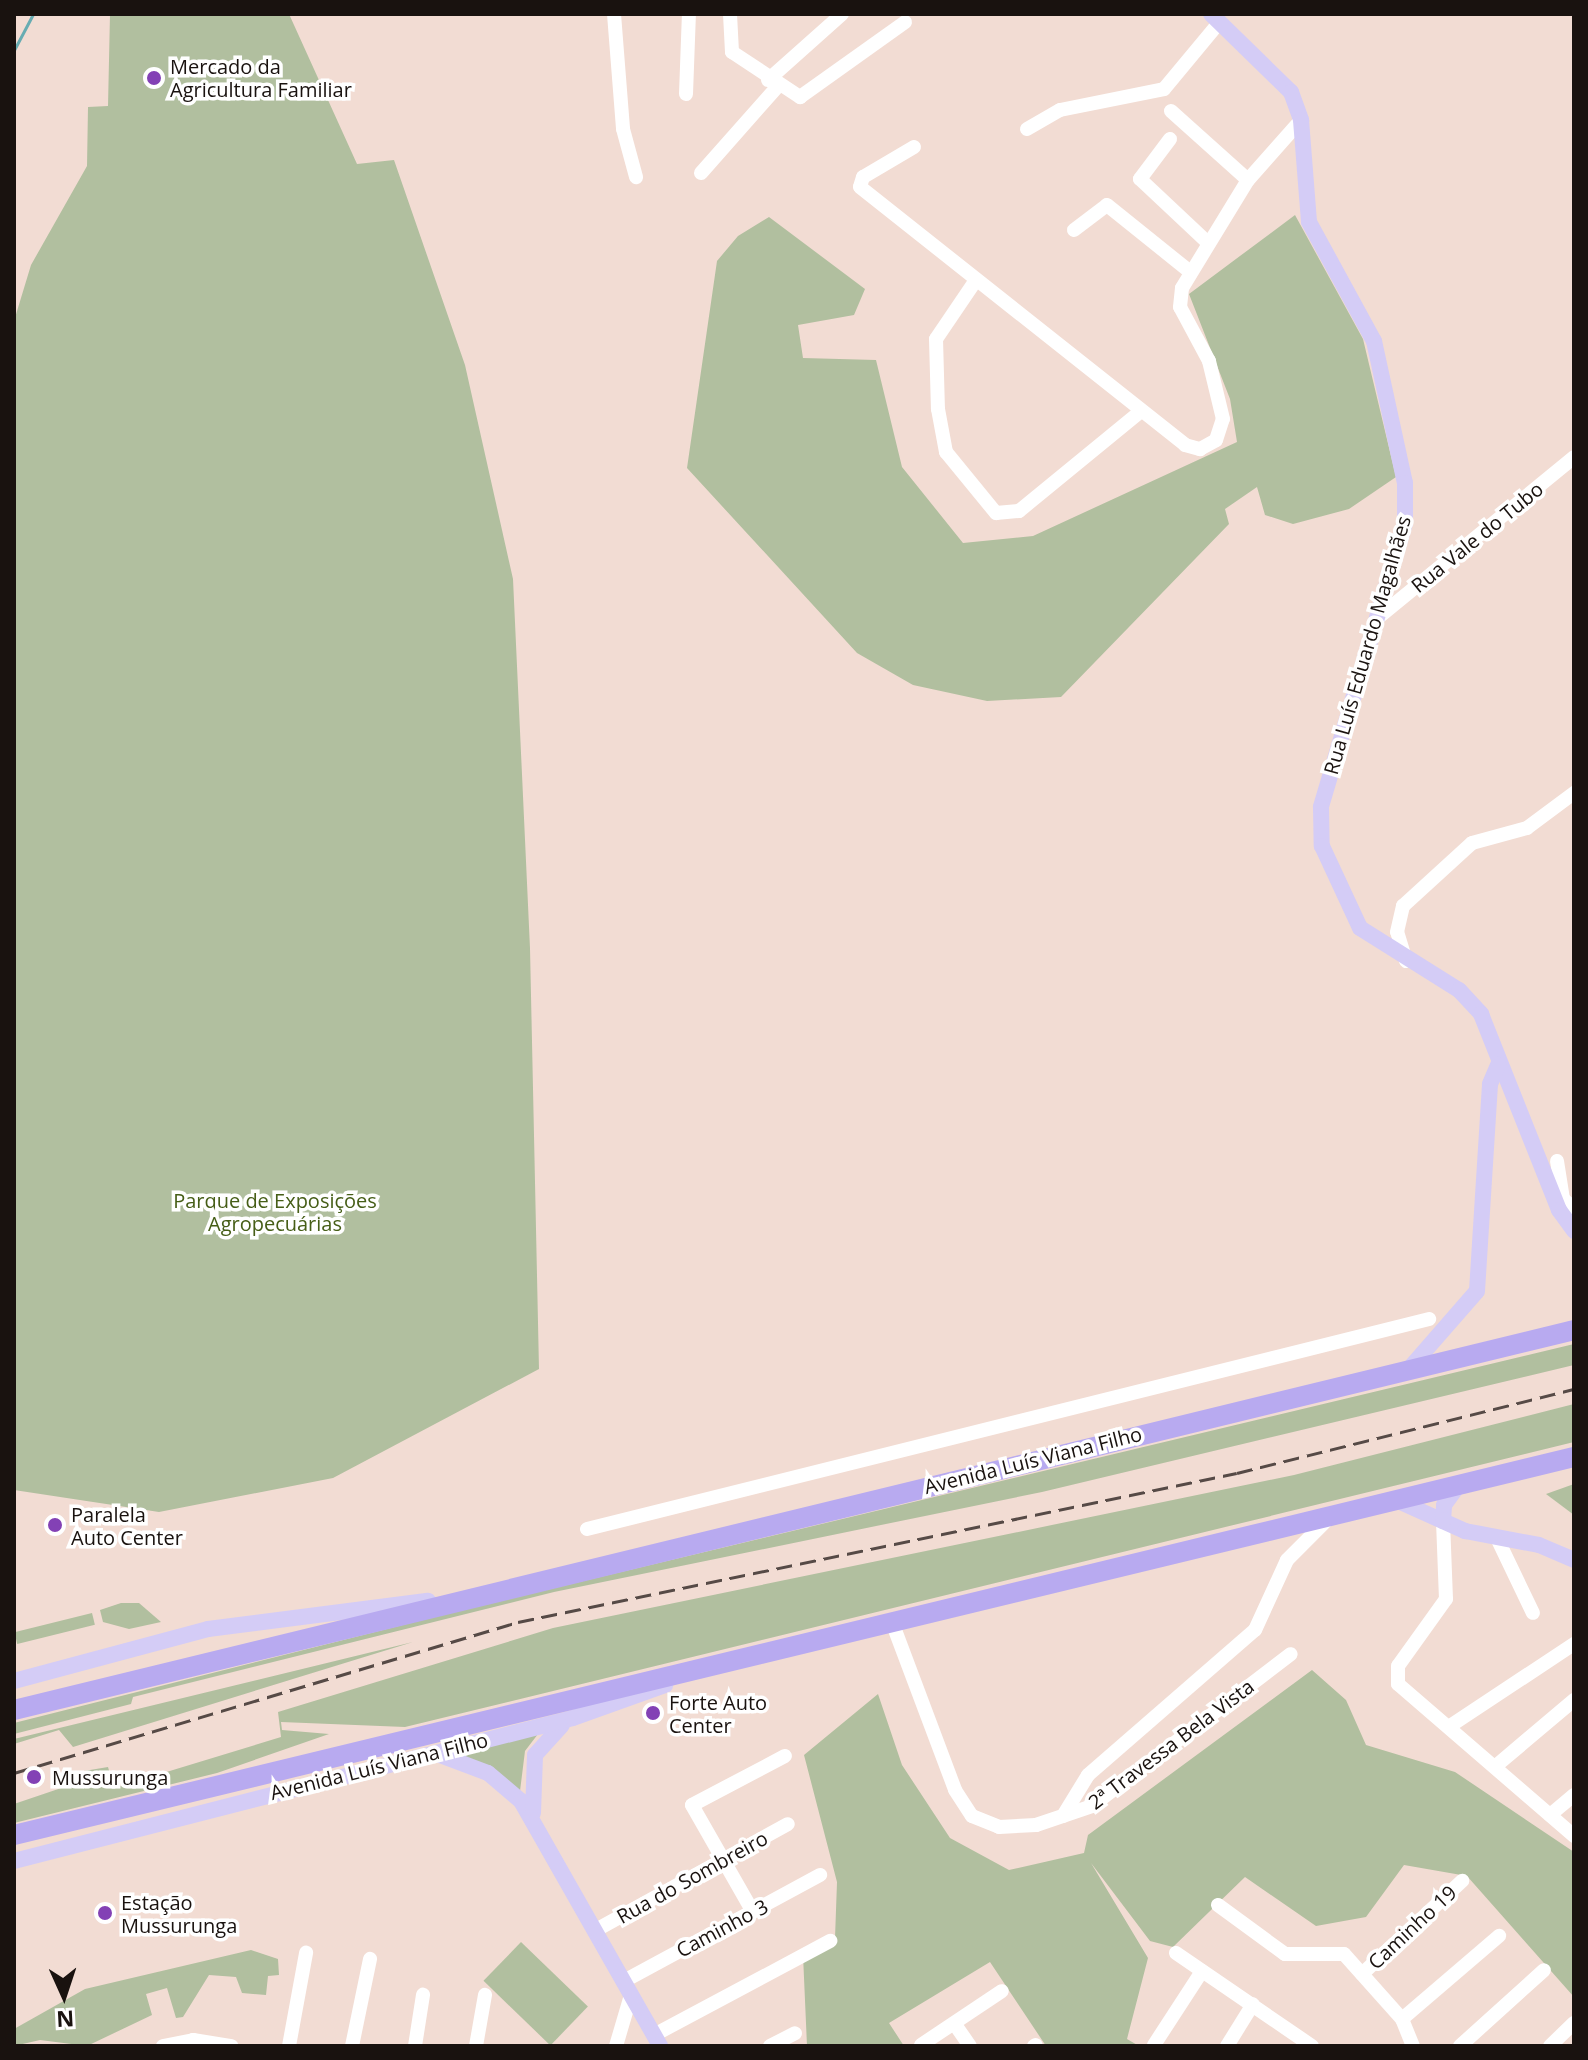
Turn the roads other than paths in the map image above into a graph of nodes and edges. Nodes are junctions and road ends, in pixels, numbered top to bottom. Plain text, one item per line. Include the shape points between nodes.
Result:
1 (614, 14) edge
2 (689, 14) edge
3 (730, 14) edge
4 (842, 14) edge
5 (1214, 19) edge
6 (905, 22) dead end
7 (773, 83) junction
8 (686, 94) dead end
9 (1171, 111) dead end
10 (1301, 120) junction
11 (1027, 129) dead end
12 (1170, 139) dead end
13 (914, 147) dead end
14 (701, 173) dead end
15 (636, 177) dead end
16 (1248, 180) junction
17 (1074, 230) dead end
18 (1207, 242) junction
19 (1189, 271) junction
20 (976, 280) junction
21 (1141, 411) junction
22 (1574, 457) edge
23 (1380, 616) junction
24 (1574, 793) edge
25 (1406, 962) junction
26 (1498, 1065) junction
27 (1574, 1159) edge
28 (1549, 1163) junction
29 (1574, 1209) edge
30 (1574, 1231) edge
31 (1447, 1329) junction
32 (1574, 1330) edge
33 (1409, 1369) junction
34 (1574, 1457) edge
35 (1459, 1484) junction
36 (1394, 1499) junction
37 (1352, 1509) junction
38 (1443, 1521) junction
39 (587, 1529) dead end
40 (1265, 1529) junction
41 (1497, 1538) junction
42 (1287, 1560) junction
43 (1574, 1560) edge
44 (493, 1593) junction
45 (1533, 1613) dead end
46 (892, 1622) junction
47 (1574, 1644) edge
48 (1291, 1654) dead end
49 (739, 1658) junction
50 (14, 1681) edge
51 (1574, 1700) edge
52 (14, 1710) edge
53 (573, 1718) junction
54 (1450, 1726) junction
55 (434, 1753) junction
56 (785, 1756) dead end
57 (1497, 1765) junction
58 (1574, 1795) edge
59 (1550, 1815) junction
60 (1063, 1816) junction
61 (534, 1818) junction
62 (788, 1824) dead end
63 (14, 1835) edge
64 (1574, 1836) edge
65 (723, 1860) junction
66 (14, 1861) edge
67 (820, 1875) dead end
68 (1462, 1881) dead end
69 (1218, 1905) dead end
70 (753, 1912) junction
71 (596, 1930) junction
72 (1499, 1936) dead end
73 (830, 1941) dead end
74 (306, 1953) dead end
75 (1176, 1953) dead end
76 (370, 1959) dead end
77 (1544, 1970) dead end
78 (1202, 1971) junction
79 (1362, 1974) junction
80 (628, 1988) junction
81 (1002, 1991) dead end
82 (423, 1995) dead end
83 (485, 1995) dead end
84 (1253, 2004) junction
85 (1402, 2019) junction
86 (1574, 2023) edge
87 (956, 2026) junction
88 (795, 2033) dead end
89 (657, 2040) edge
90 (195, 2043) edge
91 (1306, 2044) edge
92 (921, 2045) edge
93 (1154, 2045) edge
94 (163, 2046) edge
95 (232, 2046) edge
96 (289, 2046) edge
97 (352, 2046) edge
98 (415, 2046) edge
99 (476, 2046) edge
100 (616, 2046) edge
101 (770, 2046) edge
102 (970, 2046) edge
103 (1227, 2046) edge
104 (1413, 2046) edge
105 (1460, 2046) edge
106 (1550, 2046) edge

1 - 15 street via 623,129
2 - 8 street
3 - 7 street via 732,52
4 - 7 street
5 - 10 main road, Rua Luís Eduardo Magalhães via 1273,70
5 - 11 street via 1164,89 1060,110
6 - 7 street via 806,96
7 - 14 street
9 - 16 street
10 - 16 street
10 - 23 main road, Rua Luís Eduardo Magalhães via 1309,222 1374,341 1393,406 1407,509
12 - 18 street via 1140,179
13 - 20 street via 863,177 860,187
16 - 18 street
17 - 19 street via 1107,205
18 - 19 street
19 - 21 street via 1180,307 1213,370 1222,430 1192,449
20 - 21 street
20 - 21 street via 936,339 938,409 946,452 996,513 1019,511
22 - 23 street, Rua Vale do Tubo
23 - 25 main road, Rua Luís Eduardo Magalhães via 1321,807 1322,846 1360,928
24 - 25 street via 1527,828 1472,843 1403,906 1397,932
25 - 26 main road, Rua Luís Eduardo Magalhães via 1473,1002
26 - 28 main road, Rua Luís Eduardo Magalhães
26 - 31 main road via 1490,1084 1477,1291
27 - 28 street
28 - 29 street via 1563,1199
28 - 30 main road, Rua Luís Eduardo Magalhães
31 - 33 main road
31 - 39 street via 1425,1321
32 - 33 highway, Avenida Luís Viana Filho
33 - 44 highway, Avenida Luís Viana Filho
34 - 35 highway, Avenida Luís Viana Filho
35 - 36 highway, Avenida Luís Viana Filho
35 - 38 main road
36 - 37 highway, Avenida Luís Viana Filho
36 - 38 main road
37 - 40 highway, Avenida Luís Viana Filho
37 - 42 street via 1312,1529
38 - 41 main road
38 - 54 street via 1446,1599 1397,1672 1400,1688
40 - 42 street via 1283,1540
40 - 46 highway, Avenida Luís Viana Filho
41 - 43 main road
41 - 45 street
42 - 60 street via 1255,1630 1088,1775
44 - 50 main road, Avenida Luís Viana Filho via 208,1629
44 - 52 highway, Avenida Luís Viana Filho
46 - 49 highway, Avenida Luís Viana Filho
46 - 60 street, 2ª Travessa Bela Vista via 972,1816 1024,1827
47 - 54 street
48 - 60 street, 2ª Travessa Bela Vista via 1134,1777
49 - 53 main road, Avenida Luís Viana Filho
49 - 63 highway, Avenida Luís Viana Filho
51 - 57 street
53 - 55 main road, Avenida Luís Viana Filho
53 - 61 main road via 535,1755
54 - 57 street
55 - 61 main road via 488,1773
55 - 66 main road, Avenida Luís Viana Filho
56 - 65 street via 692,1805
57 - 59 street
58 - 59 street
59 - 64 street
61 - 71 main road
62 - 65 street, Rua do Sombreiro
65 - 70 street
65 - 71 street, Rua do Sombreiro
67 - 70 street, Caminho 3
68 - 79 street, Caminho 19
69 - 79 street via 1285,1954 1340,1953
70 - 80 street, Caminho 3
71 - 80 main road
72 - 85 street
73 - 89 street
74 - 96 street
75 - 78 street
76 - 97 street
77 - 105 street
78 - 84 street
78 - 93 street
79 - 85 street
80 - 89 main road
80 - 100 street
81 - 87 street
82 - 98 street
83 - 99 street
84 - 91 street
84 - 103 street
85 - 104 street
86 - 106 street
87 - 92 street
87 - 102 street
88 - 101 street
90 - 94 street
90 - 95 street

